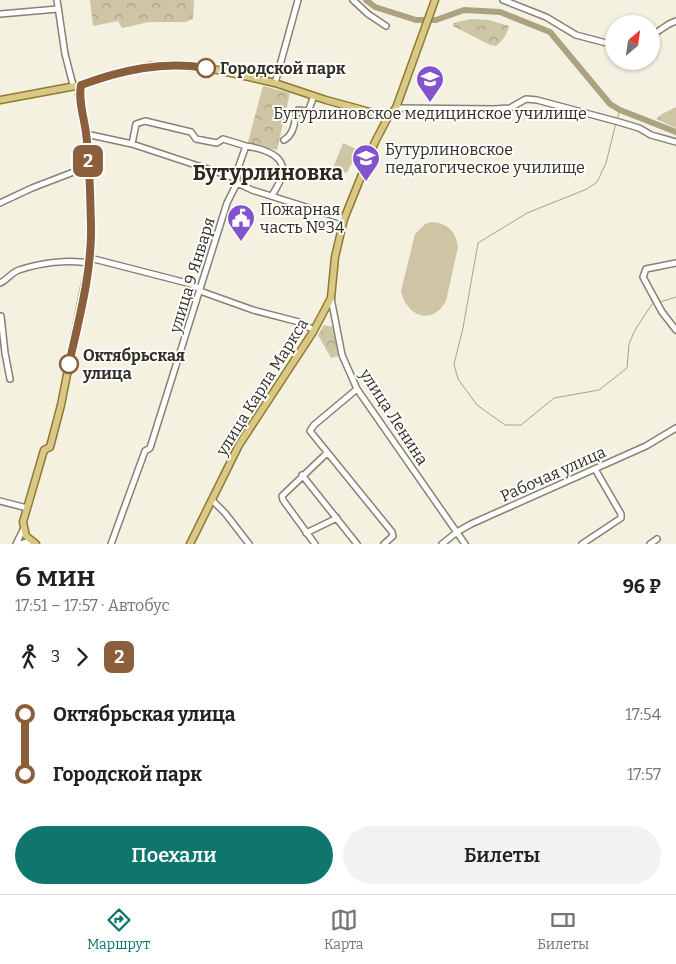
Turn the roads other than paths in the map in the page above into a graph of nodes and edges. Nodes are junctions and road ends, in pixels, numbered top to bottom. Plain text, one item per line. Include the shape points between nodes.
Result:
1 (57, 0) edge
2 (298, 0) edge
3 (353, 0) edge
4 (434, 0) edge
5 (503, 0) edge
6 (58, 9) junction
7 (0, 14) edge
8 (676, 21) edge
9 (386, 26) dead end
10 (660, 30) edge
11 (605, 43) edge
12 (275, 83) junction
13 (73, 85) junction
14 (81, 85) junction
15 (314, 96) junction
16 (0, 100) edge
17 (396, 108) junction
18 (388, 117) junction
19 (86, 134) junction
20 (284, 140) dead end
21 (676, 142) edge
22 (132, 144) junction
23 (246, 146) junction
24 (88, 168) junction
25 (237, 183) junction
26 (272, 196) junction
27 (0, 203) edge
28 (344, 219) junction
29 (90, 260) junction
30 (676, 262) edge
31 (0, 283) edge
32 (200, 290) junction
33 (331, 298) junction
34 (1, 316) edge
35 (314, 330) junction
36 (676, 330) edge
37 (2, 354) edge
38 (10, 379) dead end
39 (357, 388) junction
40 (676, 428) edge
41 (327, 453) junction
42 (595, 469) junction
43 (302, 475) junction
44 (212, 500) junction
45 (0, 501) edge
46 (27, 508) junction
47 (337, 518) junction
48 (24, 527) junction
49 (457, 532) junction
50 (306, 533) junction
51 (658, 539) dead end
52 (33, 543) edge
53 (16, 544) edge
54 (20, 544) edge
55 (111, 544) edge
56 (190, 544) edge
57 (249, 544) edge
58 (315, 544) edge
59 (358, 544) edge
60 (384, 544) edge
61 (442, 544) edge
62 (465, 544) edge
63 (582, 544) edge
64 (650, 544) edge

1 - 6 street
2 - 12 street
3 - 9 street
4 - 17 main road, улица Ленина
5 - 11 street via 546,17 576,35
6 - 7 street
6 - 13 street
8 - 10 street
12 - 14 main road via 218,70 174,65 126,71
12 - 15 main road
13 - 14 main road
13 - 16 main road
14 - 19 main road via 79,95
15 - 18 main road
15 - 20 street via 309,109 298,110 292,133
17 - 18 main road, улица Ленина
17 - 21 street via 510,108 526,99 537,100 616,121
18 - 28 main road, улица Ленина
19 - 22 street
19 - 24 main road
22 - 23 street via 136,124 145,121 191,132 196,139 216,143 223,139
22 - 25 street via 232,177
23 - 25 street via 237,171
23 - 26 street via 268,151 280,163 282,175
24 - 27 street
24 - 29 main road
25 - 26 street
25 - 32 street, улица 9 Января
26 - 28 street
28 - 33 main road, улица Ленина via 335,258
29 - 31 street via 50,263 18,270
29 - 32 street via 191,284
29 - 46 main road via 59,414 50,447 44,450
30 - 36 street via 646,270 643,277
32 - 35 street via 253,310 299,322
32 - 55 street, улица 9 Января via 150,448 145,452
33 - 35 main road, улица Карла Маркса
33 - 39 street, улица Ленина via 342,355
34 - 37 street
35 - 44 main road, улица Карла Маркса via 243,439
37 - 38 street
39 - 41 street via 310,429
39 - 49 street, улица Ленина
40 - 42 street, Рабочая улица via 646,446
41 - 43 street
41 - 60 street via 392,532 393,536
42 - 49 street, Рабочая улица
42 - 63 street via 621,518
43 - 47 street
43 - 50 street via 282,500
44 - 56 main road, улица Карла Маркса
44 - 57 street
45 - 46 street
46 - 48 main road
47 - 50 street
47 - 59 street
48 - 52 main road via 26,536
48 - 53 street
49 - 61 street, Рабочая улица
49 - 62 street, улица Ленина
50 - 58 street
51 - 64 street
52 - 54 street

